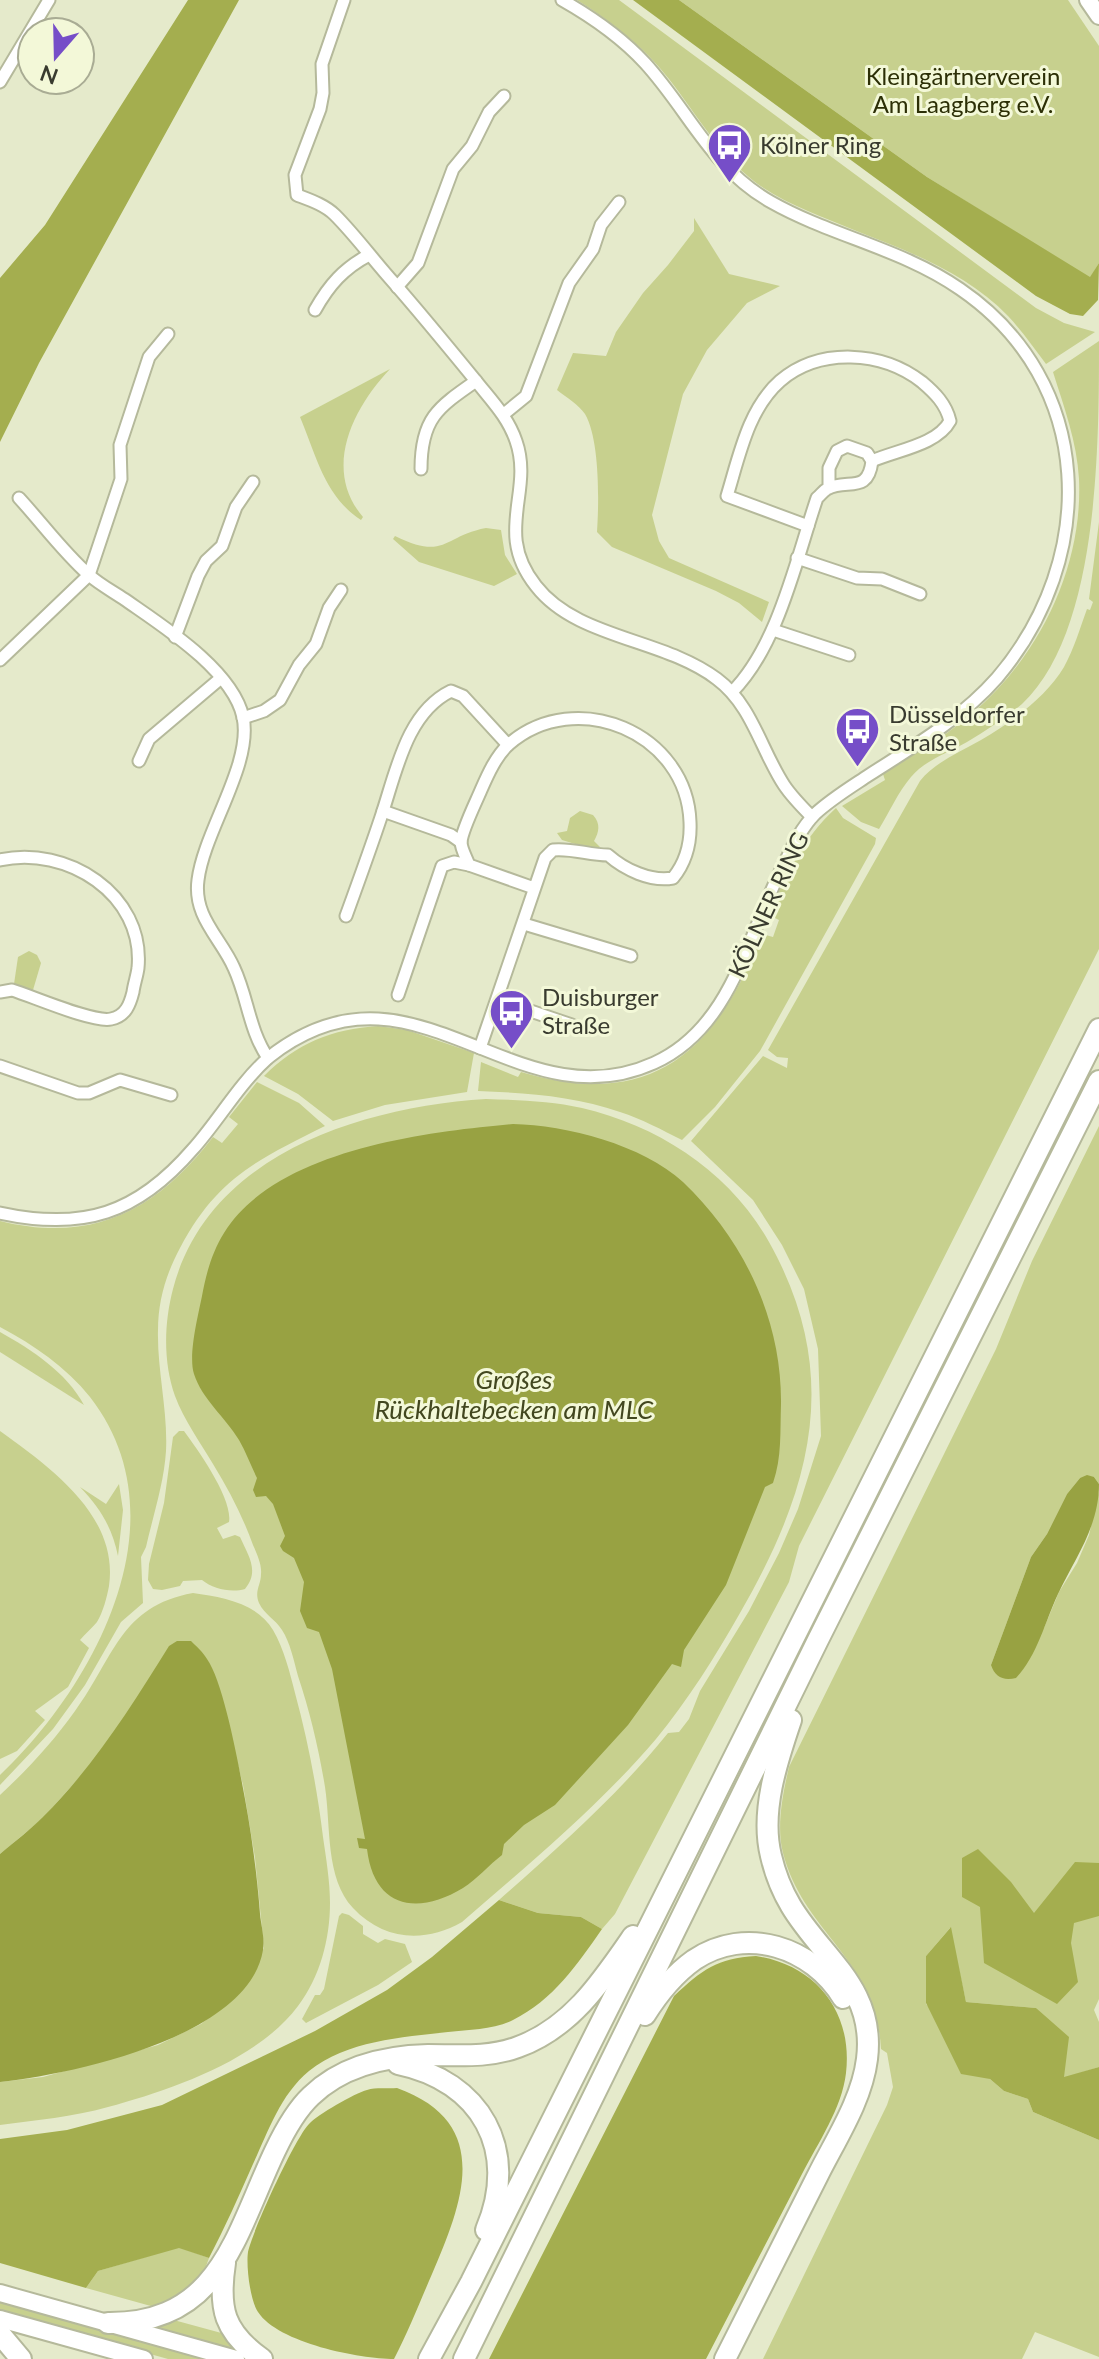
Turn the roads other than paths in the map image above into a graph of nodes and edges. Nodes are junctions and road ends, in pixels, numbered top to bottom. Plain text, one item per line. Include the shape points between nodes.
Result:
1 (49, 0) edge
2 (344, 0) edge
3 (562, 0) edge
4 (1088, 0) edge
5 (1099, 16) edge
6 (0, 82) edge
7 (504, 96) dead end
8 (619, 202) dead end
9 (369, 255) junction
10 (397, 287) junction
11 (315, 310) dead end
12 (168, 334) dead end
13 (476, 381) junction
14 (504, 414) junction
15 (872, 461) junction
16 (421, 469) dead end
17 (253, 482) dead end
18 (829, 488) junction
19 (19, 498) dead end
20 (808, 526) junction
21 (797, 558) junction
22 (89, 575) junction
23 (341, 590) dead end
24 (920, 594) dead end
25 (773, 630) junction
26 (175, 637) junction
27 (849, 655) dead end
28 (0, 660) edge
29 (221, 678) junction
30 (732, 692) junction
31 (243, 718) junction
32 (508, 745) junction
33 (139, 761) dead end
34 (383, 811) junction
35 (812, 817) junction
36 (461, 842) junction
37 (0, 860) edge
38 (469, 865) junction
39 (534, 888) junction
40 (346, 916) dead end
41 (524, 924) junction
42 (631, 956) dead end
43 (0, 992) edge
44 (398, 995) dead end
45 (498, 1000) junction
46 (572, 1025) dead end
47 (1099, 1029) edge
48 (480, 1048) junction
49 (268, 1058) junction
50 (0, 1066) edge
51 (1099, 1081) edge
52 (171, 1095) dead end
53 (0, 1213) edge
54 (818, 1640) junction
55 (679, 1866) junction
56 (379, 2061) junction
57 (603, 2079) junction
58 (861, 2082) junction
59 (226, 2258) junction
60 (471, 2282) junction
61 (0, 2293) edge
62 (0, 2319) edge
63 (108, 2323) junction
64 (0, 2334) edge
65 (21, 2359) edge
66 (144, 2359) edge
67 (236, 2359) edge
68 (262, 2359) edge
69 (429, 2359) edge
70 (464, 2359) edge
71 (725, 2359) edge

1 - 6 street
2 - 9 street via 322,64 320,109 295,175 297,195 333,213
3 - 35 street, KÖLNER RING via 617,36 646,64 711,152 737,178 813,222 918,265 992,312 1027,351 1057,411 1069,458 1066,545 1049,596 1025,639 968,707
4 - 5 main road
7 - 10 street via 453,169 418,263
8 - 14 street via 569,283 526,396
9 - 10 street
9 - 11 street via 339,275
10 - 13 street
12 - 22 street via 149,357 120,445 121,479
13 - 14 street
13 - 16 street via 428,425
14 - 30 street via 521,461 516,544 535,585 577,619 680,656
15 - 18 street via 857,485
15 - 18 street via 857,448 837,451 829,468
15 - 20 street via 936,437 946,428 947,408 930,389 889,363 864,358 823,359 779,382 754,416 727,496
17 - 26 street via 236,507 222,546 198,576
18 - 20 street via 817,498
19 - 22 street
20 - 21 street
21 - 24 street
21 - 25 street
22 - 26 street
22 - 28 street
23 - 31 street via 316,644 280,700
25 - 27 street
25 - 30 street via 751,672
26 - 29 street
29 - 31 street
29 - 33 street via 149,739
30 - 35 street via 783,784
31 - 49 street via 238,765 197,883 204,921 233,965 256,1040
32 - 34 street via 463,696 451,691 437,698 410,735
32 - 36 street via 490,768
32 - 39 street via 546,723 581,717 618,725 664,756 681,780 690,813 690,842 673,878 661,880 620,866 608,855 568,848 553,850 545,858
34 - 36 street
34 - 40 street
35 - 48 street, KÖLNER RING via 776,879 730,987 683,1046 623,1074 590,1077 552,1074
36 - 38 street
37 - 43 street via 39,856 90,874 116,900 132,928 138,967 130,1003 110,1019 12,990
38 - 39 street
38 - 44 street via 442,866
39 - 41 street
41 - 42 street
41 - 45 street
45 - 46 street
45 - 48 street
47 - 55 highway
48 - 49 street, KÖLNER RING via 436,1030 371,1018 310,1032
49 - 53 street, KÖLNER RING via 194,1149 137,1199 88,1218 53,1222
50 - 52 street via 78,1093 120,1080
51 - 54 highway
54 - 57 highway
54 - 58 highway via 777,1763 769,1839 791,1907 845,1976 859,2004 867,2033
55 - 56 highway via 592,1994 543,2036 493,2053
55 - 60 highway
56 - 59 highway via 351,2069 308,2098 285,2129
56 - 60 highway via 423,2070 451,2083 484,2118 497,2159 497,2194 475,2254
57 - 58 highway via 675,1975 716,1949 757,1943 793,1951 834,1983 856,2029
57 - 70 highway
58 - 71 highway
59 - 63 highway via 187,2304 166,2315
59 - 68 highway via 224,2314 232,2333
60 - 69 highway
61 - 63 main road
62 - 66 main road
63 - 67 main road
64 - 65 highway

